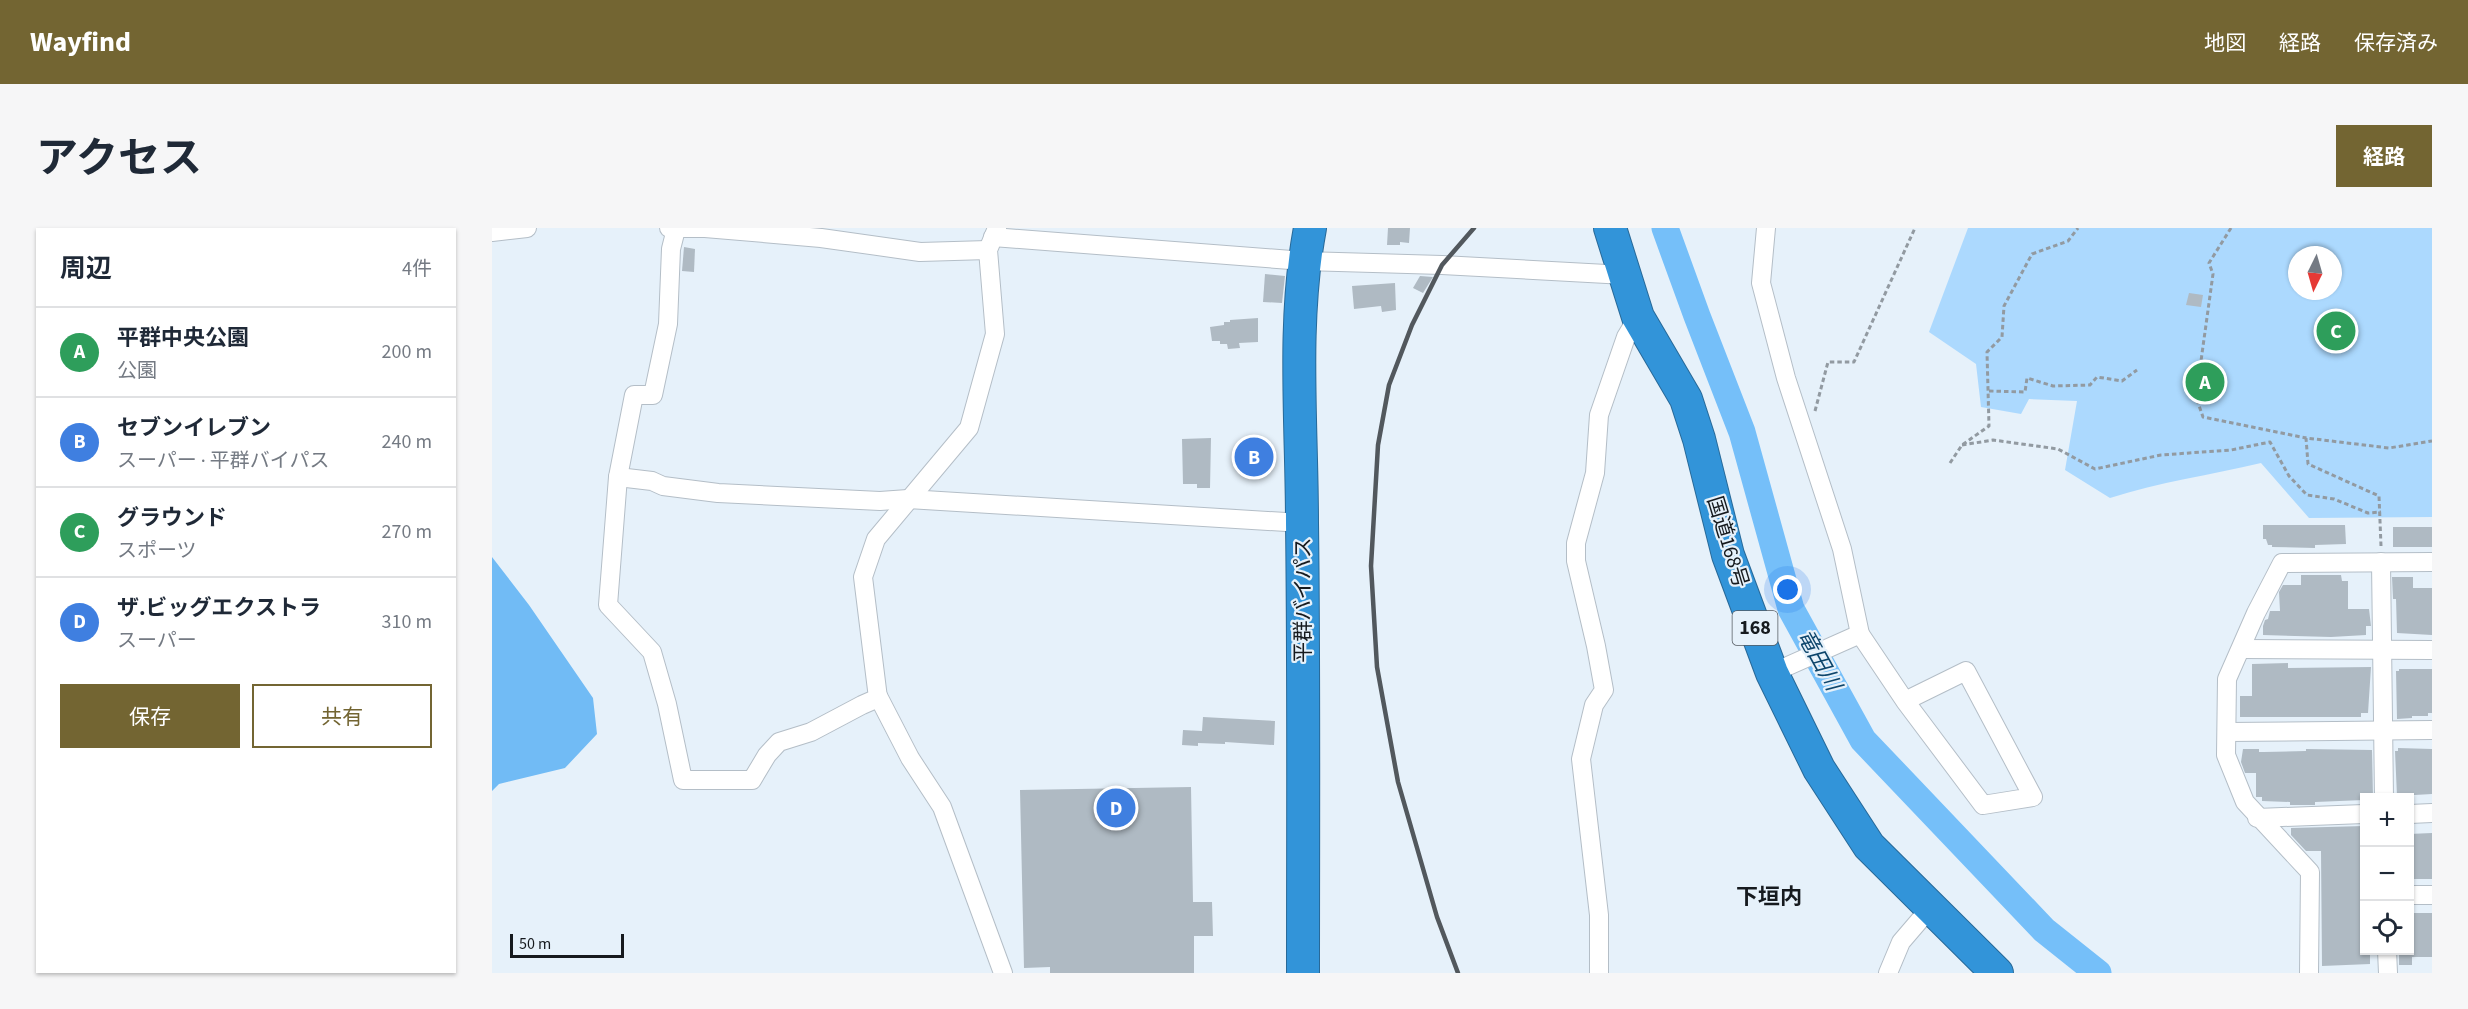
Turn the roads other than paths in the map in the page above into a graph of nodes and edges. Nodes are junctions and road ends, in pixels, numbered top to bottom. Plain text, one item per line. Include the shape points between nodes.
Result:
1 (527, 228) edge
2 (1310, 228) edge
3 (1610, 228) edge
4 (1766, 228) edge
5 (673, 229) edge
6 (492, 232) edge
7 (993, 238) edge
8 (1304, 261) junction
9 (1625, 275) junction
10 (1638, 317) junction
11 (618, 477) junction
12 (908, 499) junction
13 (1302, 523) junction
14 (2381, 562) junction
15 (2432, 562) edge
16 (1860, 634) junction
17 (2242, 649) junction
18 (2383, 650) junction
19 (2432, 650) edge
20 (1785, 666) junction
21 (878, 696) junction
22 (1905, 701) junction
23 (2384, 730) junction
24 (2432, 730) edge
25 (2227, 732) junction
26 (2384, 793) edge
27 (2432, 813) edge
28 (2360, 814) edge
29 (2414, 814) edge
30 (2257, 818) junction
31 (2414, 895) edge
32 (2432, 895) edge
33 (1931, 907) junction
34 (2387, 955) edge
35 (1003, 973) edge
36 (1303, 973) edge
37 (1599, 973) edge
38 (1888, 973) edge
39 (1997, 973) edge
40 (2309, 973) edge
41 (2388, 973) edge

1 - 6 street
2 - 8 highway, 平群バイパス
3 - 9 highway, 国道168号 / 168
4 - 16 street via 1761,283 1786,378 1842,549
5 - 7 street via 821,238 920,252
5 - 11 street via 668,324 653,395 634,395
7 - 8 street
7 - 12 street via 996,334 969,428
8 - 9 street
8 - 13 highway, 平群バイパス via 1299,360
9 - 10 highway, 国道168号 / 168
10 - 20 highway, 国道168号 / 168 via 1686,399 1728,555
10 - 37 street via 1626,337 1599,415 1595,473 1576,543 1576,561 1604,690 1594,705 1581,759 1599,915
11 - 12 street via 718,493
11 - 21 street via 608,605 652,652 683,780 752,780 779,742 811,732
12 - 13 street
12 - 21 street via 876,540 863,577
13 - 36 highway, 平群バイパス
14 - 15 street
14 - 17 street via 2282,563
14 - 18 street
16 - 20 street
16 - 22 street
17 - 18 street
17 - 25 street via 2227,679
18 - 19 street
18 - 23 street
20 - 33 highway, 国道168号 / 168 via 1819,769 1869,846
21 - 35 street via 910,758 942,807
22 - 22 street via 1983,805 2033,797 1966,671
23 - 24 street
23 - 25 street
23 - 26 street
25 - 30 street via 2226,755
27 - 29 street
28 - 30 street
30 - 40 street via 2310,872
31 - 32 street
33 - 38 street via 1900,942
33 - 39 highway, 国道168号 / 168
34 - 41 street

